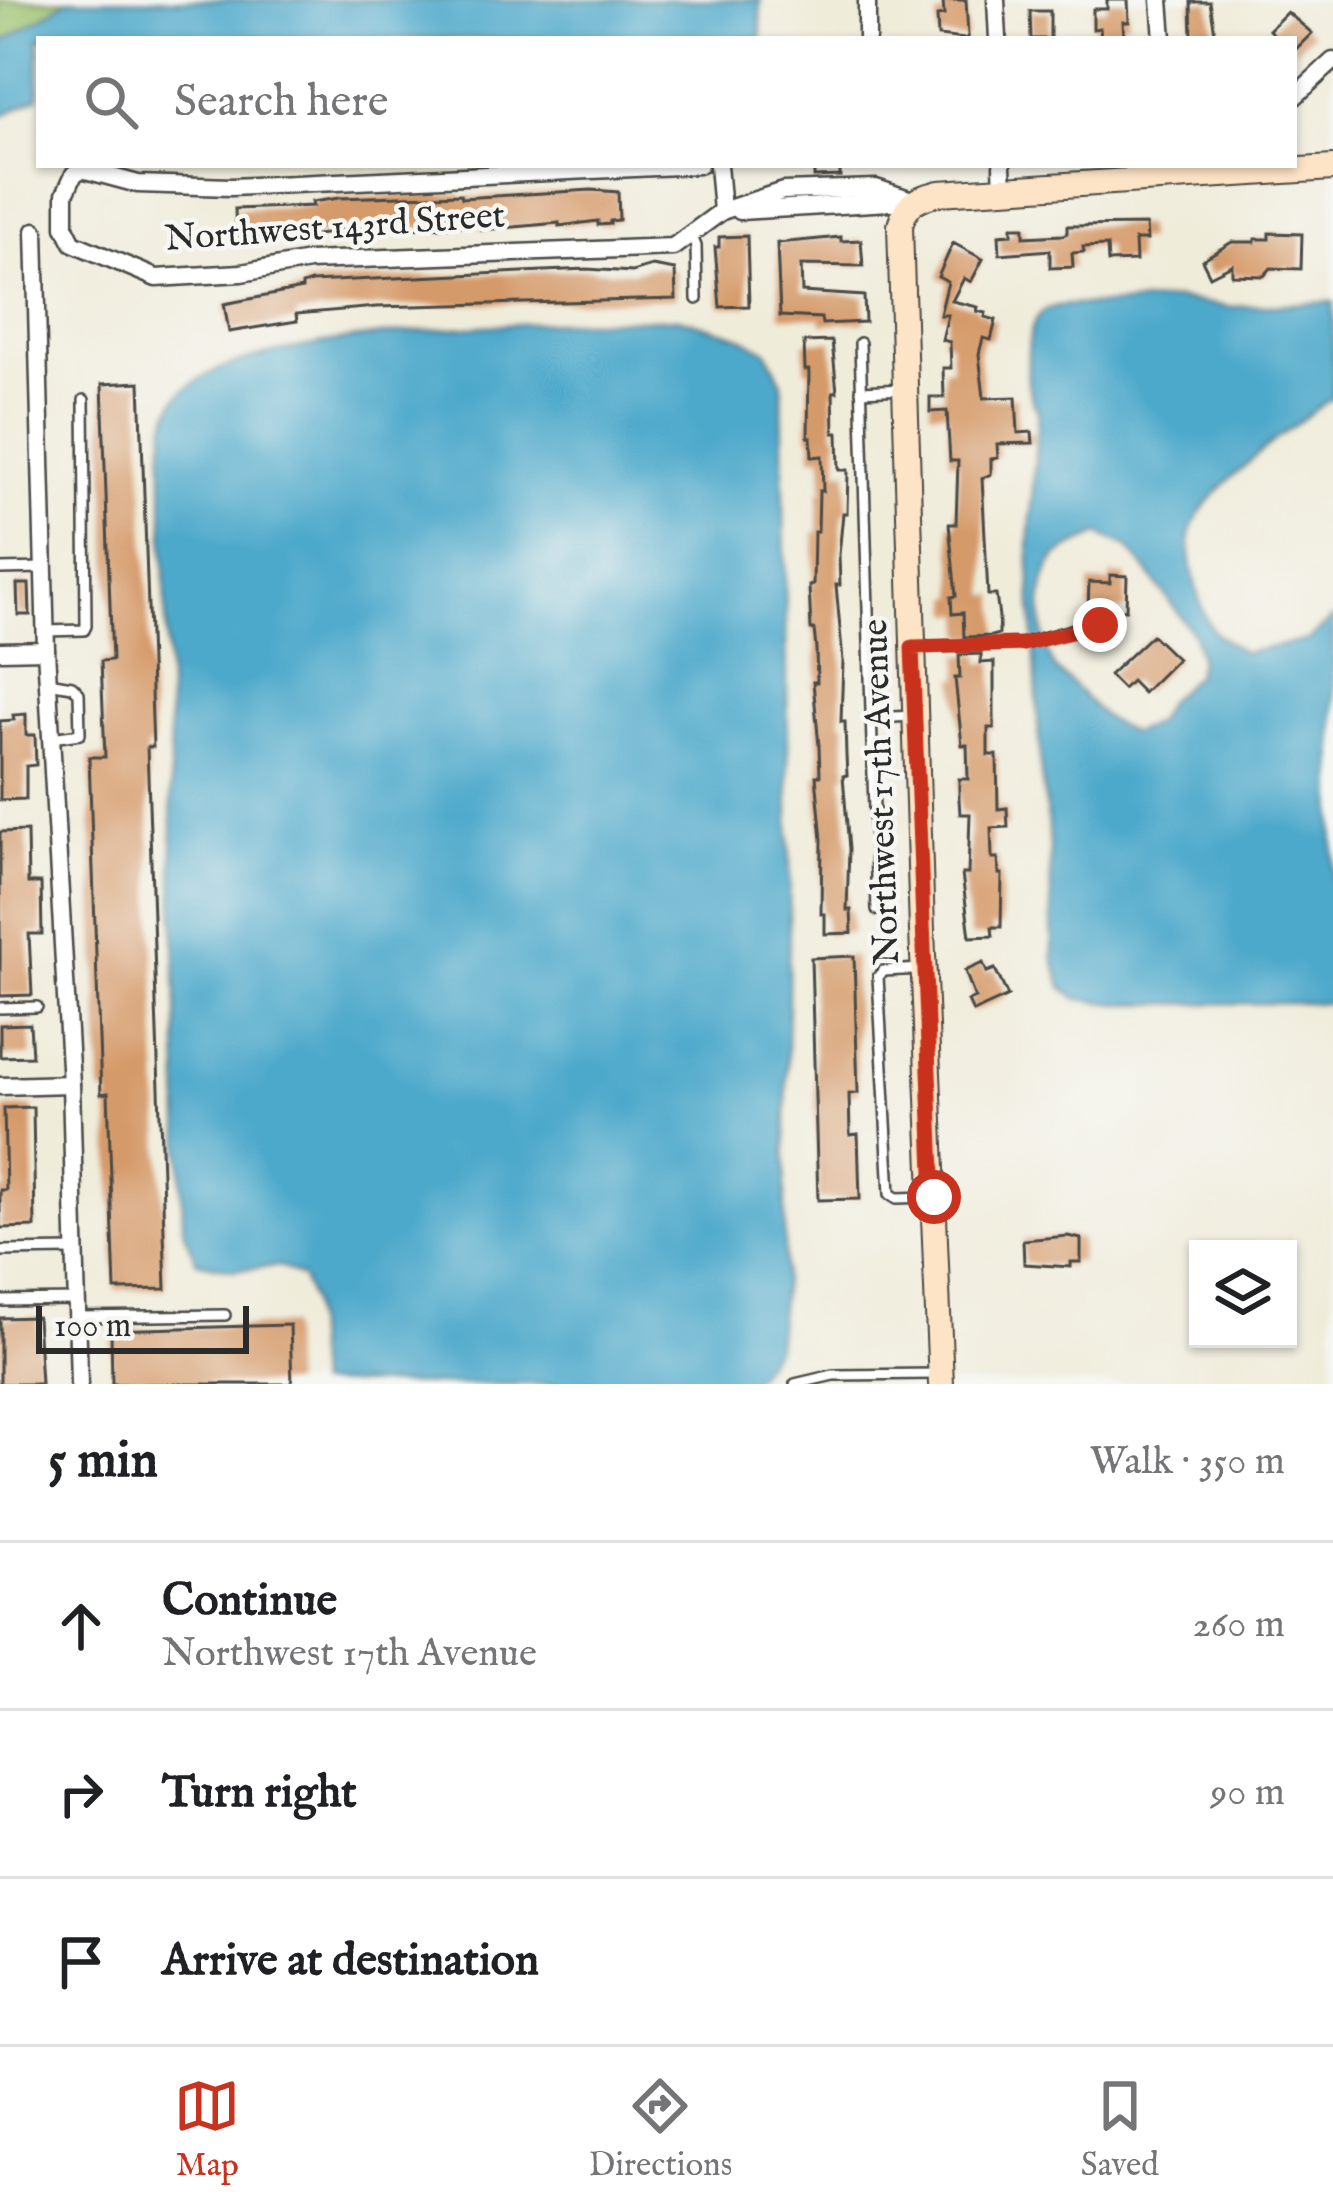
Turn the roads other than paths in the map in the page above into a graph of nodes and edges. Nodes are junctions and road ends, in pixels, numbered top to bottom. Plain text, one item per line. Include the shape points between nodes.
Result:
1 (866, 0) edge
2 (996, 0) edge
3 (1160, 0) edge
4 (867, 36) edge
5 (998, 36) edge
6 (1162, 36) edge
7 (1333, 62) edge
8 (1297, 94) edge
9 (635, 168) edge
10 (718, 168) edge
11 (1333, 168) edge
12 (1234, 169) edge
13 (1171, 172) edge
14 (1003, 177) edge
15 (912, 200) junction
16 (722, 211) junction
17 (35, 231) dead end
18 (690, 232) junction
19 (697, 299) dead end
20 (860, 343) dead end
21 (906, 389) junction
22 (862, 391) junction
23 (83, 400) dead end
24 (44, 568) junction
25 (0, 569) edge
26 (1114, 626) dead end
27 (45, 641) junction
28 (912, 647) junction
29 (0, 651) edge
30 (48, 682) junction
31 (914, 716) junction
32 (872, 718) junction
33 (51, 738) junction
34 (878, 910) dead end
35 (923, 969) junction
36 (37, 1007) dead end
37 (0, 1008) edge
38 (70, 1084) junction
39 (0, 1086) edge
40 (934, 1197) junction
41 (75, 1250) junction
42 (0, 1251) edge
43 (0, 1301) edge
44 (77, 1308) junction
45 (225, 1315) dead end
46 (898, 1379) edge
47 (941, 1379) edge
48 (79, 1384) edge
49 (795, 1384) edge

1 - 4 street
2 - 5 street
3 - 6 street
7 - 8 street
9 - 18 street, Northwest 143rd Street via 230,187 138,184 82,169 65,194 64,227 73,243 156,278 309,261 673,247
10 - 16 street
11 - 12 street
12 - 13 street
13 - 14 street
14 - 15 street
15 - 16 street
15 - 21 street, Northwest 17th Avenue via 900,226
16 - 18 street, Northwest 143rd Street
17 - 24 street
18 - 19 lane
20 - 22 lane
21 - 22 lane
21 - 28 street, Northwest 17th Avenue
22 - 32 lane
23 - 27 lane via 86,626
24 - 25 lane
24 - 27 street
26 - 28 lane via 1022,644
27 - 29 street
27 - 30 street
28 - 31 street, Northwest 17th Avenue
30 - 33 street
30 - 33 lane via 80,693 80,734
31 - 32 lane
31 - 35 street, Northwest 17th Avenue
32 - 34 lane
33 - 38 street
35 - 40 street, Northwest 17th Avenue
35 - 40 lane via 878,976 890,1194
36 - 37 lane
38 - 39 street
38 - 41 street
40 - 47 street, Northwest 17th Avenue
41 - 42 lane
41 - 44 street
43 - 44 lane
44 - 45 lane
44 - 48 street
46 - 47 lane
46 - 49 lane via 832,1375

